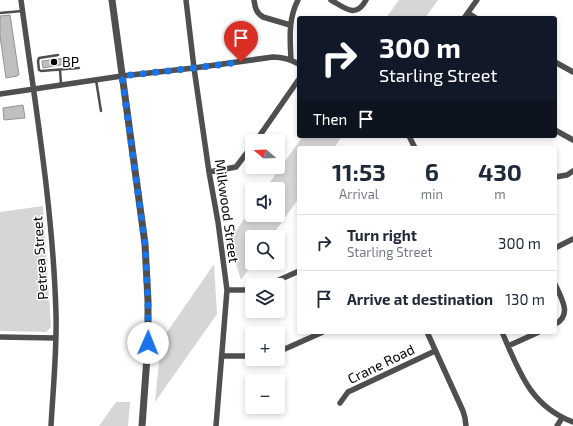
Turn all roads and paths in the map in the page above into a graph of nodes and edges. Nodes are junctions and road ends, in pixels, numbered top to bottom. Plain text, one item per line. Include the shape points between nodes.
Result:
1 (21, 0) edge
2 (112, 0) edge
3 (186, 0) edge
4 (254, 0) edge
5 (298, 0) edge
6 (331, 0) edge
7 (366, 0) edge
8 (477, 0) edge
9 (22, 11) junction
10 (0, 14) edge
11 (466, 16) edge
12 (290, 25) junction
13 (58, 55) dead end
14 (291, 60) junction
15 (297, 63) edge
16 (557, 63) edge
17 (30, 66) junction
18 (38, 66) junction
19 (79, 68) dead end
20 (194, 68) junction
21 (60, 70) junction
22 (573, 72) edge
23 (122, 76) junction
24 (96, 80) junction
25 (297, 82) edge
26 (61, 85) junction
27 (33, 89) junction
28 (0, 94) edge
29 (101, 110) dead end
30 (557, 131) edge
31 (261, 134) edge
32 (573, 140) edge
33 (245, 155) edge
34 (573, 171) edge
35 (209, 172) junction
36 (557, 177) edge
37 (573, 239) edge
38 (557, 247) edge
39 (297, 272) edge
40 (283, 278) edge
41 (557, 288) edge
42 (226, 290) junction
43 (245, 290) edge
44 (557, 323) edge
45 (318, 334) edge
46 (428, 334) edge
47 (503, 334) edge
48 (535, 334) edge
49 (0, 337) edge
50 (56, 338) junction
51 (508, 346) junction
52 (285, 349) edge
53 (435, 351) junction
54 (222, 356) junction
55 (245, 356) edge
56 (340, 403) dead end
57 (562, 418) junction
58 (573, 422) edge
59 (51, 426) edge
60 (142, 426) edge
61 (216, 426) edge
62 (466, 426) edge
63 (557, 426) edge

1 - 9 street, Petrea Street
2 - 23 street
3 - 20 street, Milkwood Street
4 - 12 street via 259,15
5 - 12 street
6 - 7 street via 353,11 362,7
8 - 11 street
9 - 10 lane
9 - 17 street, Petrea Street
12 - 14 street
13 - 18 lane via 39,58
14 - 15 street
14 - 20 street via 272,57
16 - 22 street
17 - 18 lane
17 - 27 street, Petrea Street
18 - 21 lane via 40,71
19 - 21 lane
20 - 23 street
20 - 35 street, Milkwood Street
21 - 26 lane
23 - 24 street
23 - 60 street via 142,218 147,278 148,343
24 - 26 street
24 - 29 lane
25 - 31 street
26 - 27 street
27 - 28 street
27 - 50 street, Petrea Street via 48,204
30 - 32 street
33 - 35 street via 236,167
34 - 36 street
35 - 42 street, Milkwood Street
37 - 38 street
39 - 40 street
41 - 44 street via 566,310 564,318
42 - 43 street
42 - 54 street, Milkwood Street
45 - 52 street
46 - 53 street
47 - 51 street
48 - 51 street
49 - 50 street
50 - 59 street, Petrea Street
51 - 57 street via 536,398
53 - 56 street, Crane Road via 348,392
53 - 62 street via 463,411
54 - 55 street
54 - 61 street, Milkwood Street
57 - 58 street
57 - 63 street

